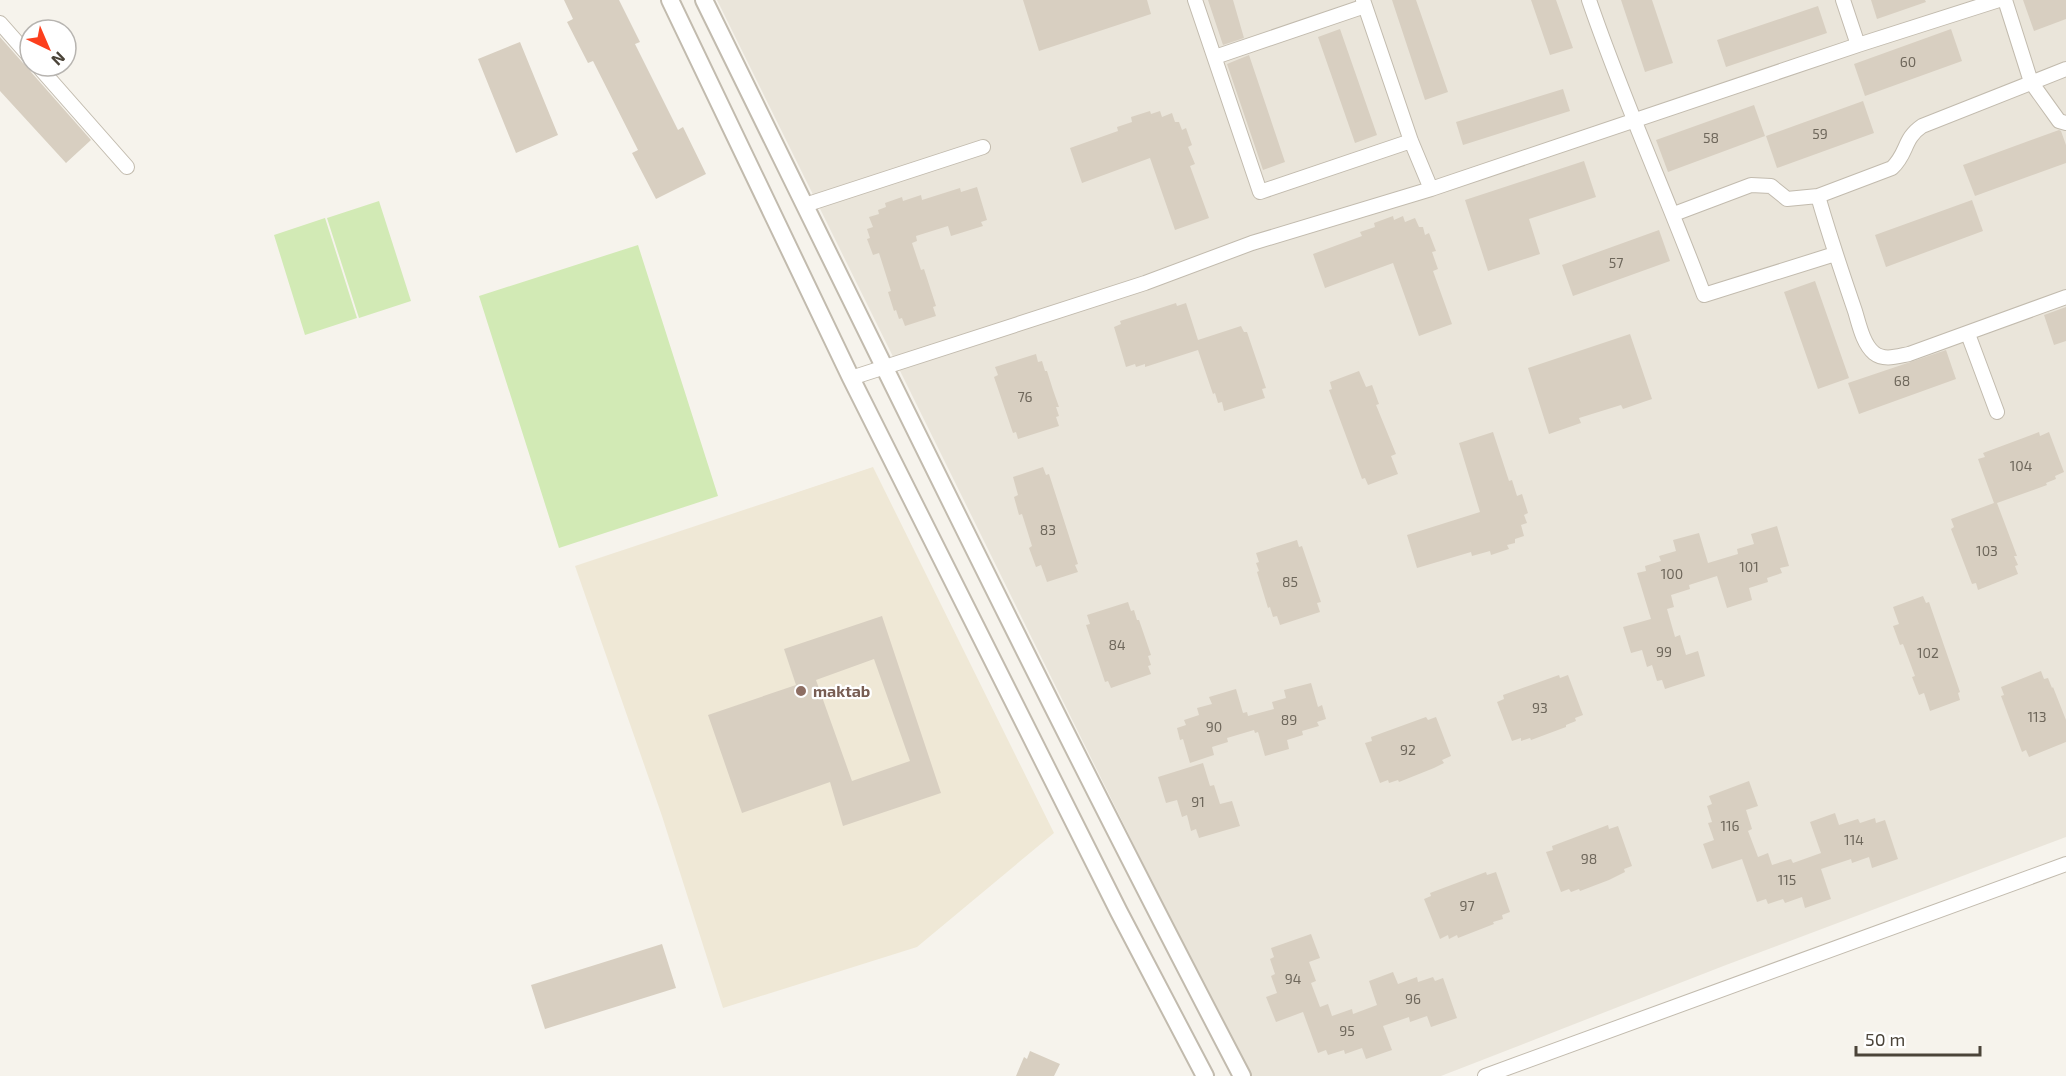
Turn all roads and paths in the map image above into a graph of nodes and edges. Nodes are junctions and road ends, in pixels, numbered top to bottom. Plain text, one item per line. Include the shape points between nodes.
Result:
1 (670, 0) edge
2 (704, 0) edge
3 (1195, 0) edge
4 (1589, 0) edge
5 (1843, 0) edge
6 (1999, 0) edge
7 (2005, 0) edge
8 (1364, 3) edge
9 (0, 23) edge
10 (18, 43) edge
11 (1858, 45) junction
12 (1215, 57) junction
13 (2066, 69) edge
14 (49, 78) edge
15 (2031, 82) junction
16 (1633, 120) junction
17 (2066, 123) edge
18 (1411, 141) junction
19 (983, 147) dead end
20 (127, 167) dead end
21 (1431, 189) junction
22 (1818, 196) junction
23 (805, 205) junction
24 (1674, 214) junction
25 (1835, 254) junction
26 (2066, 297) edge
27 (1968, 334) junction
28 (883, 366) junction
29 (851, 378) junction
30 (1997, 412) dead end
31 (2066, 864) edge
32 (1205, 1076) edge
33 (1242, 1076) edge
34 (1485, 1076) edge

1 - 29 street
2 - 23 street
3 - 12 street
4 - 16 street
5 - 11 street
6 - 11 street
7 - 15 street
8 - 12 street
8 - 18 street
9 - 10 street
11 - 16 street
12 - 18 street via 1260,192
13 - 15 street
14 - 20 street
15 - 17 street via 2059,121
15 - 22 street via 1922,126 1911,134 1892,168
16 - 21 street
16 - 24 street
18 - 21 street
19 - 23 street
21 - 28 street via 1252,243 1146,283
22 - 24 street via 1787,199 1771,186 1751,185
22 - 25 street
23 - 28 street
24 - 25 street via 1704,295
25 - 27 street via 1865,339 1881,357 1910,354
26 - 27 street
27 - 30 street
28 - 29 street
28 - 33 street
29 - 32 street
31 - 34 street

